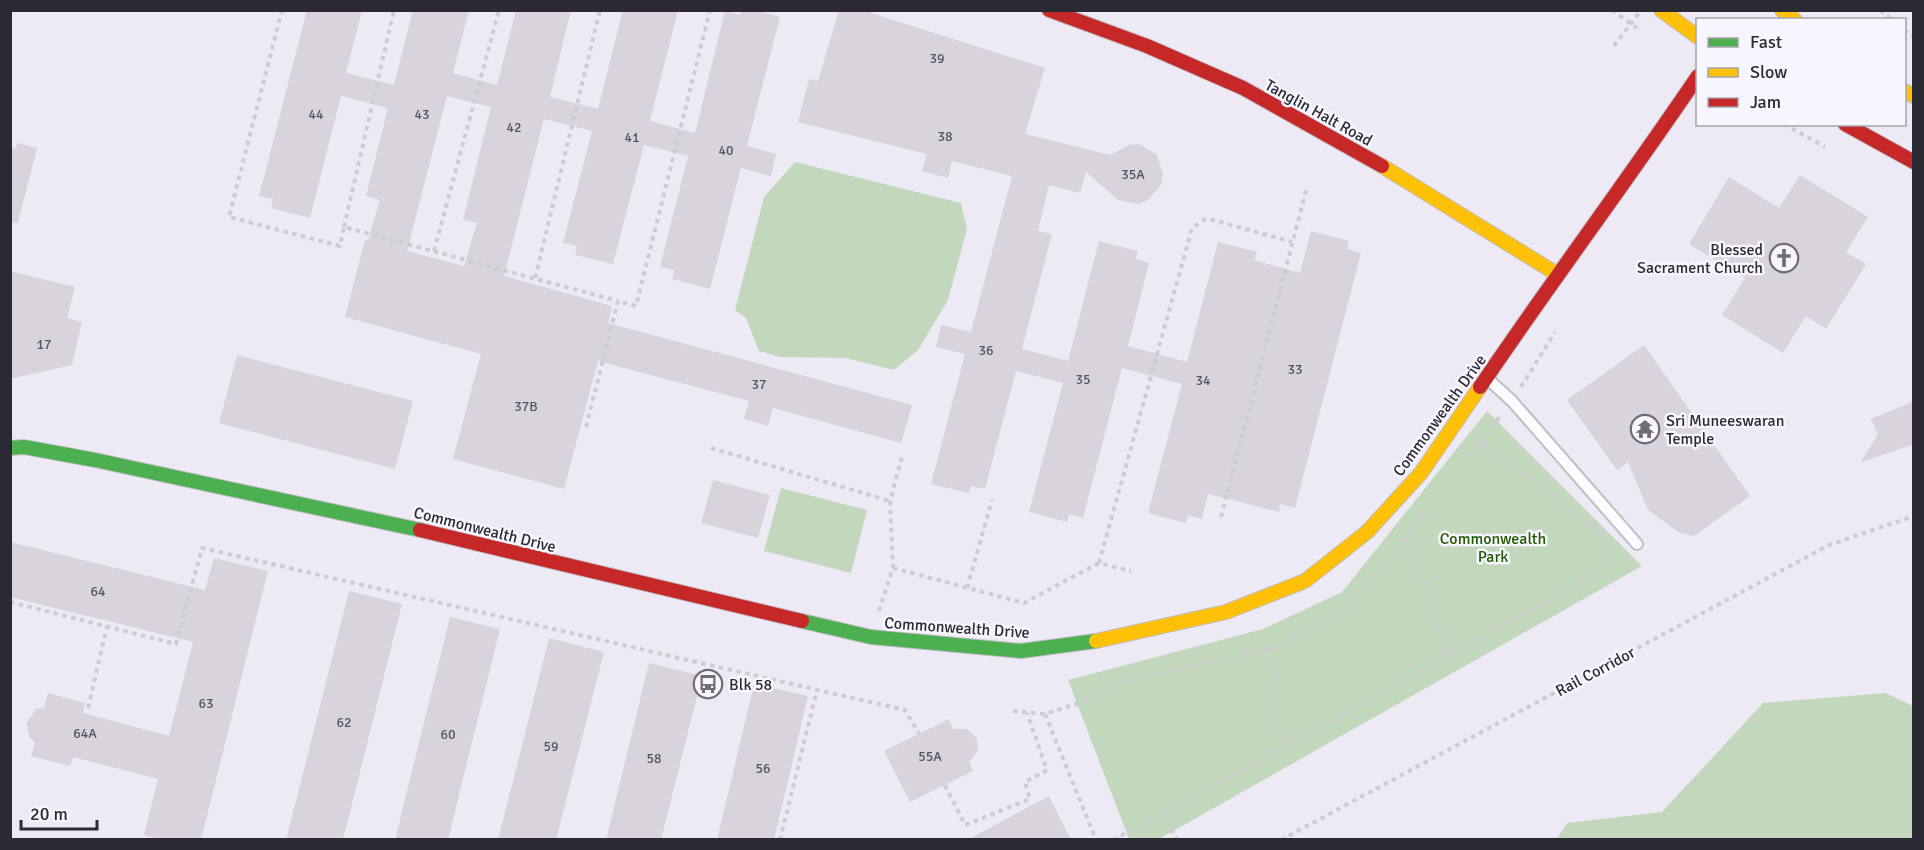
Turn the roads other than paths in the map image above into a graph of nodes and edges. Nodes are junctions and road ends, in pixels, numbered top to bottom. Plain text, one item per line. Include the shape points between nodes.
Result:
1 (1049, 10) edge
2 (1661, 10) edge
3 (1696, 36) edge
4 (1696, 79) edge
5 (1849, 126) edge
6 (1914, 162) edge
7 (1557, 274) junction
8 (1486, 378) junction
9 (10, 448) edge
10 (1637, 544) dead end

1 - 7 main road, Tanglin Halt Road via 1200,68 1304,119
2 - 3 main road
4 - 7 main road, Commonwealth Drive via 1619,193
5 - 6 main road
7 - 8 main road, Commonwealth Drive
8 - 9 main road, Commonwealth Drive via 1420,473 1367,532 1305,581 1226,612 1094,642 1021,651 871,637 335,510 95,460
8 - 10 lane via 1512,401

